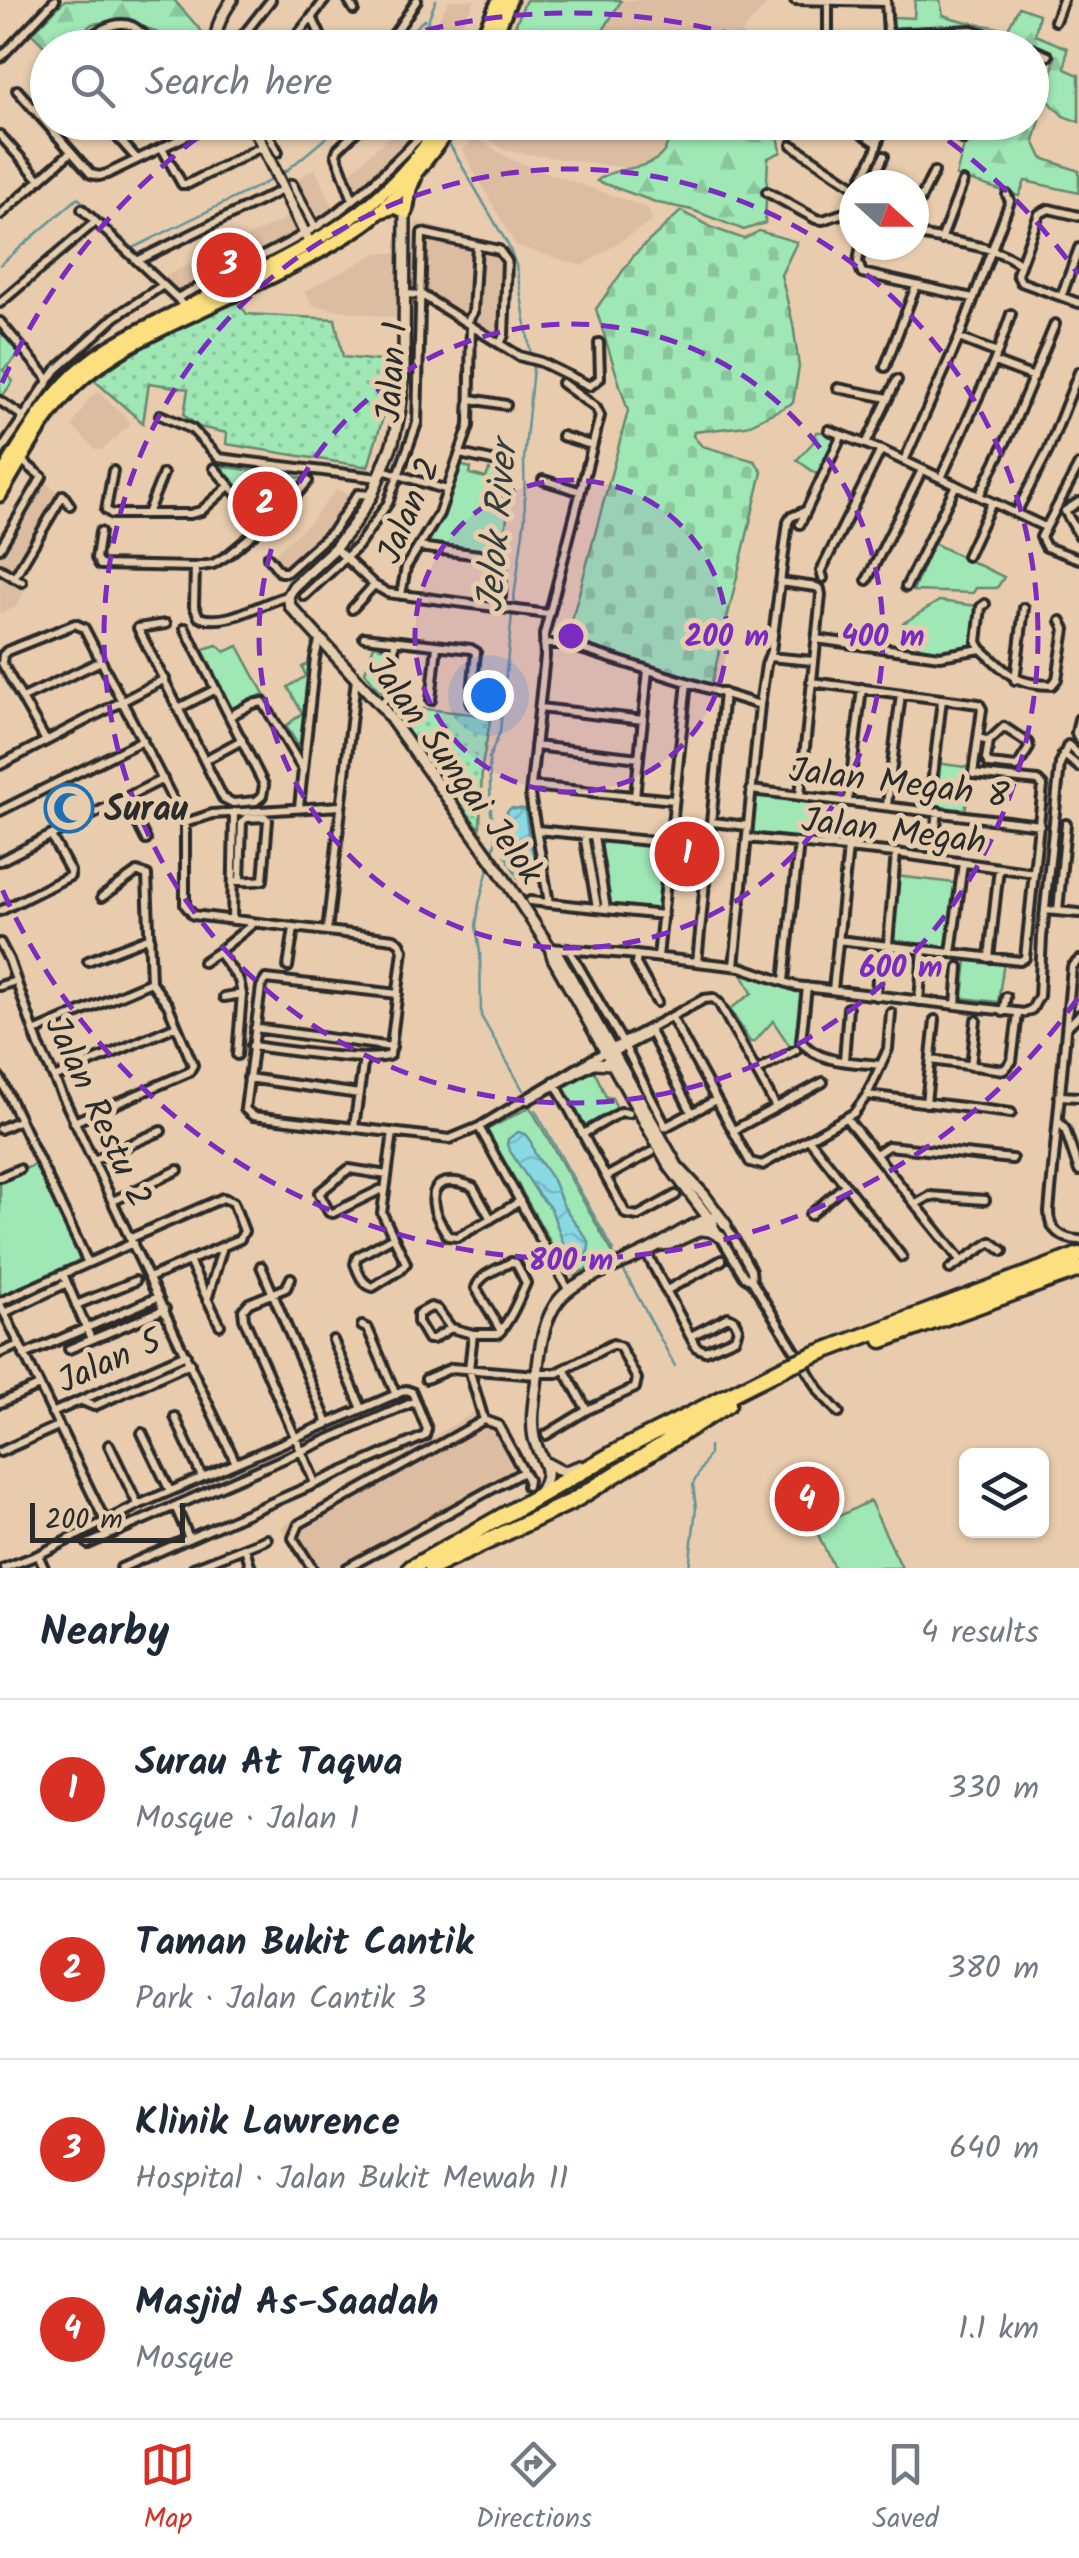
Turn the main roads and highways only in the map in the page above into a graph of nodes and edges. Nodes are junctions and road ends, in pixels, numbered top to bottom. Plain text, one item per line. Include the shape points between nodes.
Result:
1 (500, 0) edge
2 (510, 0) edge
3 (486, 30) edge
4 (498, 30) edge
5 (425, 140) edge
6 (428, 140) edge
7 (428, 140) edge
8 (420, 167) junction
9 (396, 193) junction
10 (363, 208) junction
11 (307, 238) junction
12 (330, 243) junction
13 (284, 269) junction
14 (0, 478) edge
15 (0, 495) edge
16 (1079, 1255) edge
17 (1079, 1269) edge
18 (818, 1358) junction
19 (790, 1369) junction
20 (648, 1435) junction
21 (596, 1487) junction
22 (551, 1488) junction
23 (573, 1501) junction
24 (411, 1568) edge
25 (431, 1568) edge

1 - 3 main road
2 - 4 main road
5 - 10 main road
6 - 8 main road
7 - 9 main road
8 - 9 main road
8 - 10 main road via 406,212
9 - 10 main road
10 - 11 main road
10 - 12 main road via 362,225
11 - 12 main road via 315,245
11 - 13 main road via 307,251
11 - 14 main road via 251,276 181,303 90,360 28,420
12 - 13 main road
13 - 15 main road via 106,360 53,411
16 - 18 highway
17 - 18 highway
18 - 19 highway
19 - 20 highway
19 - 21 highway
20 - 21 highway via 588,1473
20 - 22 highway
21 - 23 highway
22 - 23 highway via 573,1484
22 - 24 highway via 532,1491
23 - 25 highway

